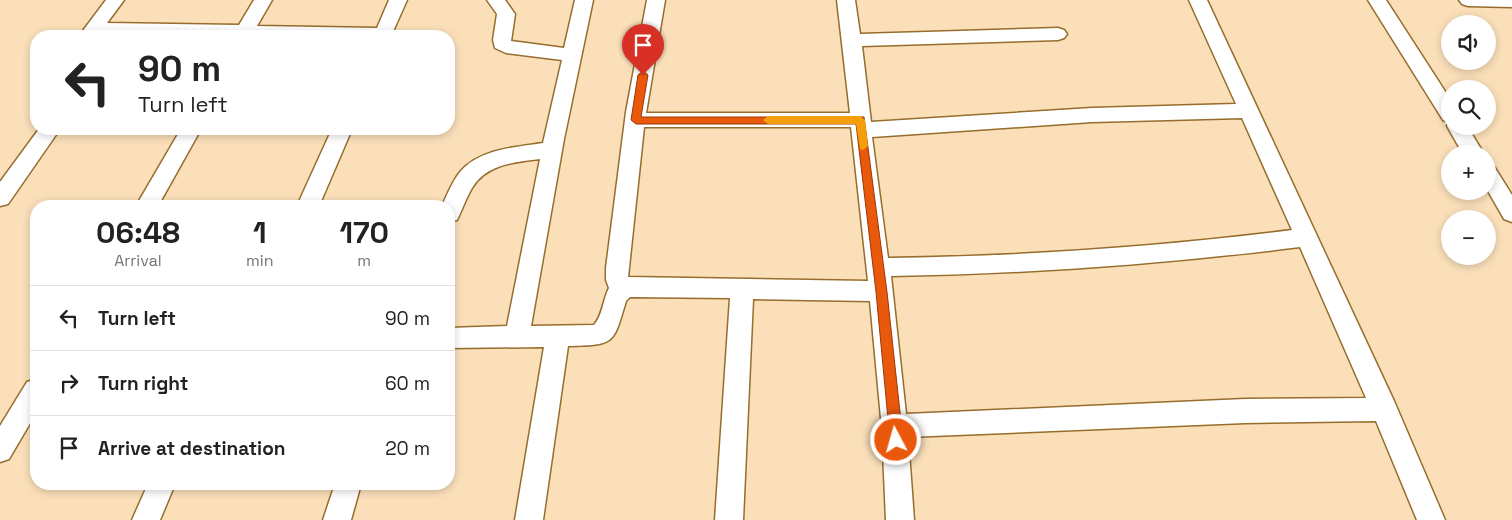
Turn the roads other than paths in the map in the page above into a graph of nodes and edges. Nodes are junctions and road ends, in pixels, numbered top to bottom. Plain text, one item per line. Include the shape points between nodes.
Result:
1 (116, 0) edge
2 (263, 0) edge
3 (398, 0) edge
4 (496, 0) edge
5 (584, 0) edge
6 (656, 0) edge
7 (846, 0) edge
8 (1198, 0) edge
9 (1377, 0) edge
10 (1468, 0) edge
11 (1512, 1) edge
12 (92, 30) edge
13 (245, 30) edge
14 (384, 30) edge
15 (1058, 34) dead end
16 (853, 40) junction
17 (572, 55) junction
18 (1441, 101) edge
19 (1248, 111) junction
20 (636, 120) junction
21 (861, 125) junction
22 (46, 135) edge
23 (188, 135) edge
24 (339, 135) edge
25 (553, 149) junction
26 (1496, 187) edge
27 (0, 198) edge
28 (150, 200) edge
29 (311, 200) edge
30 (455, 201) edge
31 (1512, 213) edge
32 (1307, 237) junction
33 (878, 266) junction
34 (622, 289) junction
35 (742, 289) junction
36 (882, 292) junction
37 (517, 336) junction
38 (558, 336) junction
39 (455, 338) edge
40 (30, 400) edge
41 (1385, 409) junction
42 (895, 426) junction
43 (0, 450) edge
44 (159, 490) edge
45 (346, 490) edge
46 (146, 520) edge
47 (337, 520) edge
48 (529, 520) edge
49 (728, 520) edge
50 (900, 520) edge
51 (1431, 520) edge

1 - 12 street
2 - 13 street
3 - 14 street
4 - 17 street via 506,14 502,40 506,47
5 - 17 street
6 - 20 street
7 - 16 street
8 - 19 street
9 - 18 street
10 - 11 street
15 - 16 street
16 - 21 street
17 - 25 street
19 - 21 street
19 - 32 street
20 - 21 street
20 - 34 street via 616,268
21 - 33 street
22 - 27 street
23 - 28 street
24 - 29 street
25 - 30 street via 501,159 477,168 462,186
25 - 37 street
26 - 31 street
32 - 33 street via 1224,248 1003,265
32 - 41 street
33 - 36 street
34 - 35 street via 653,286
34 - 38 street via 604,332
35 - 36 street
35 - 49 street
36 - 42 street
37 - 38 street
37 - 39 street
38 - 48 street
40 - 43 street
41 - 42 street via 1245,411
41 - 51 street
42 - 50 street
44 - 46 street
45 - 47 street

